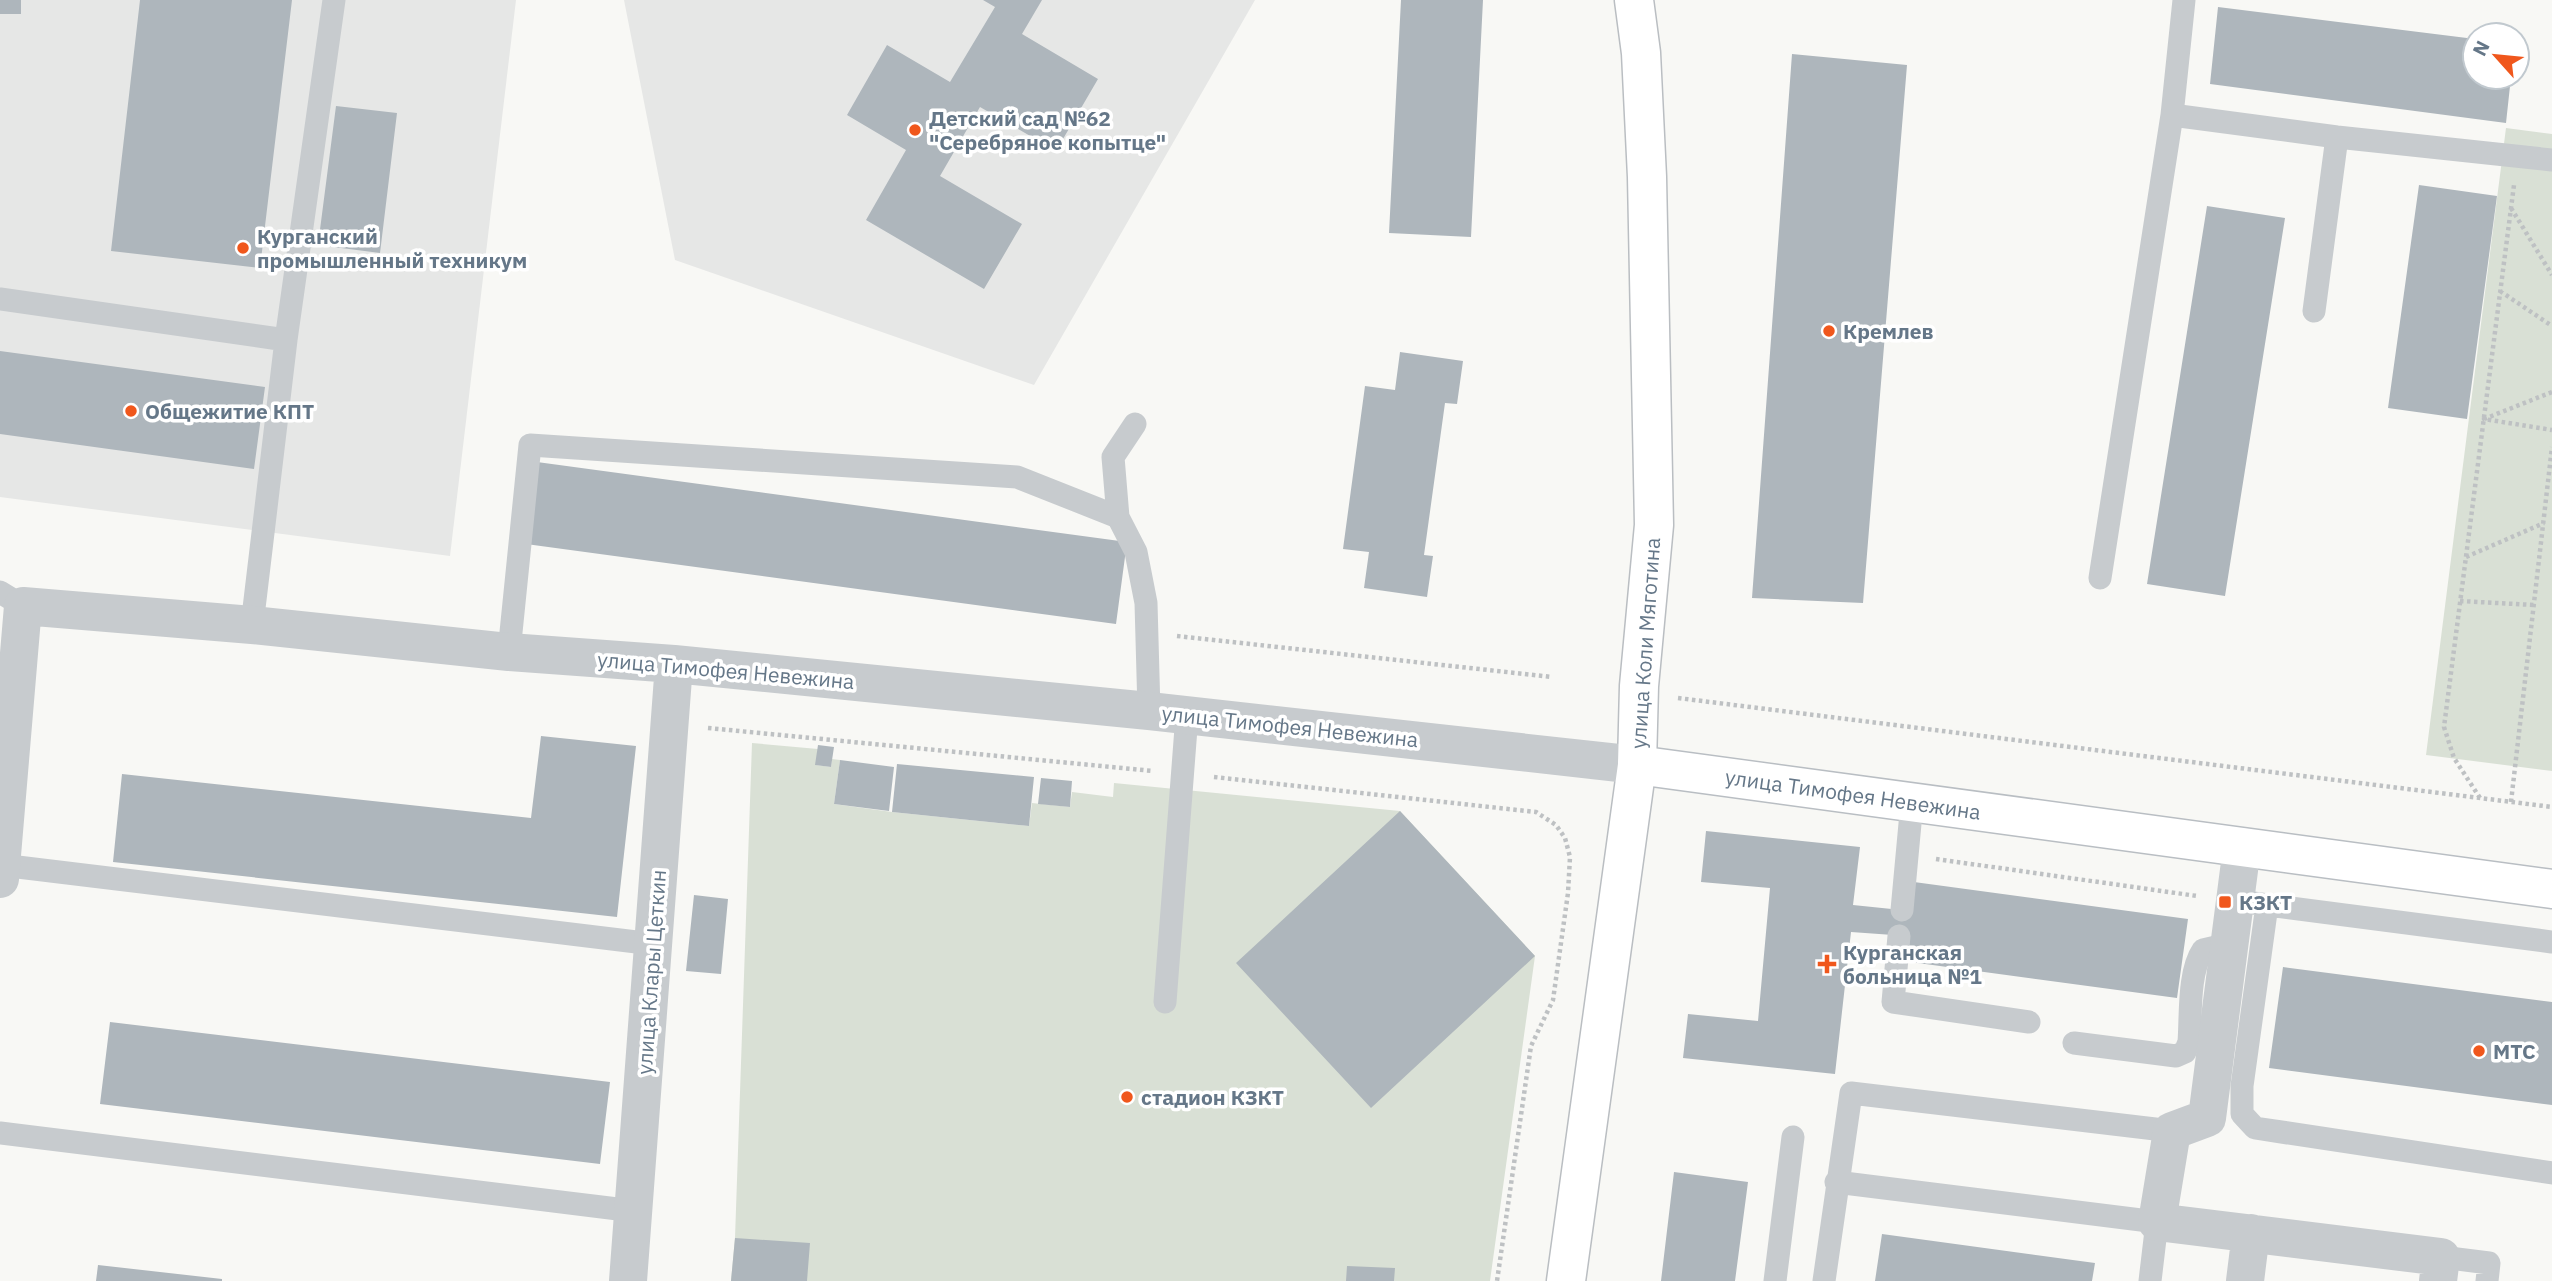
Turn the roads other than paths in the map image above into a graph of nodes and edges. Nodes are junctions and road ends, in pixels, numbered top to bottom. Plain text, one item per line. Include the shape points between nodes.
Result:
1 (334, 0) edge
2 (1634, 0) edge
3 (2184, 0) edge
4 (2172, 115) junction
5 (2337, 137) junction
6 (2552, 160) edge
7 (0, 299) edge
8 (2314, 311) dead end
9 (285, 340) junction
10 (1135, 424) dead end
11 (1118, 517) junction
12 (2100, 578) dead end
13 (12, 599) edge
14 (252, 625) junction
15 (509, 652) junction
16 (674, 664) junction
17 (1149, 710) junction
18 (1187, 715) junction
19 (1637, 765) junction
20 (1912, 802) junction
21 (2242, 847) junction
22 (1, 872) edge
23 (2552, 888) edge
24 (2251, 903) junction
25 (1902, 910) dead end
26 (1899, 936) dead end
27 (2552, 942) edge
28 (653, 944) junction
29 (2229, 944) junction
30 (1164, 1002) dead end
31 (2029, 1022) dead end
32 (2074, 1043) dead end
33 (2172, 1131) junction
34 (0, 1133) edge
35 (1793, 1137) dead end
36 (2552, 1173) edge
37 (1836, 1182) junction
38 (634, 1211) junction
39 (2157, 1222) junction
40 (2251, 1233) junction
41 (2439, 1269) edge
42 (628, 1281) edge
43 (1566, 1281) edge
44 (1774, 1281) edge
45 (1824, 1281) edge
46 (2150, 1281) edge
47 (2245, 1281) edge
48 (2487, 1281) edge

1 - 9 lane
2 - 19 main road, улица Коли Мяготина via 1642,53 1654,525 1639,686
3 - 4 lane
4 - 5 lane
4 - 12 lane
5 - 6 lane
5 - 8 lane
7 - 9 lane
9 - 14 lane
10 - 11 lane via 1113,457
11 - 15 lane via 1017,477 530,445
11 - 17 lane via 1136,552 1146,603
13 - 14 street, улица Тимофея Невежина
13 - 22 street
14 - 15 street, улица Тимофея Невежина
15 - 16 street, улица Тимофея Невежина
16 - 17 street, улица Тимофея Невежина
16 - 28 street, улица Клары Цеткин
17 - 18 street, улица Тимофея Невежина
18 - 19 street, улица Тимофея Невежина
18 - 30 lane
19 - 20 main road, улица Тимофея Невежина
19 - 43 main road, улица Коли Мяготина
20 - 21 main road, улица Тимофея Невежина
20 - 25 lane
21 - 23 main road, улица Тимофея Невежина
21 - 24 street
22 - 28 lane
24 - 27 lane
24 - 29 street
24 - 36 lane via 2242,1114 2255,1128
26 - 31 lane via 1892,1002
28 - 38 street, улица Клары Цеткин
29 - 32 lane via 2203,950 2197,958 2185,1052 2176,1056
29 - 33 street via 2207,1118
33 - 37 lane via 1851,1093
33 - 39 street
34 - 38 lane
35 - 44 lane
37 - 39 lane
37 - 45 lane
38 - 42 street, улица Клары Цеткин
39 - 40 street
39 - 46 lane
40 - 41 street
40 - 47 street
41 - 48 lane via 2489,1263

